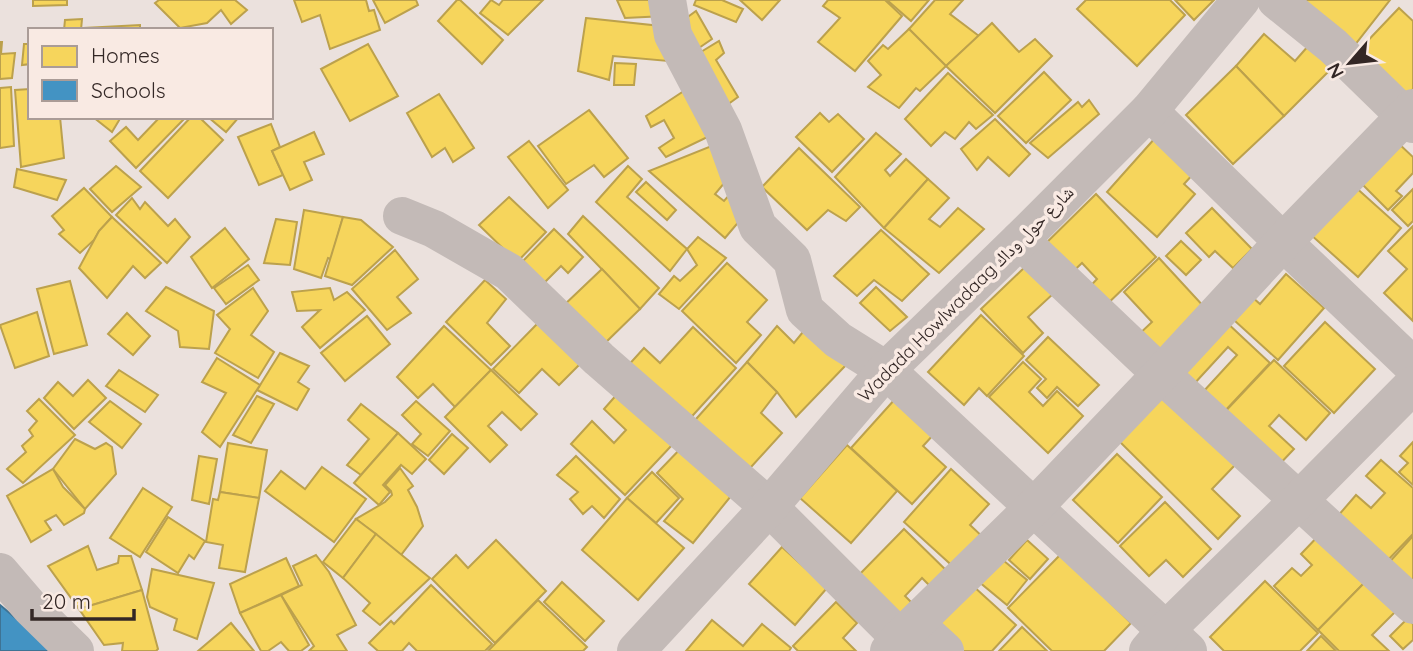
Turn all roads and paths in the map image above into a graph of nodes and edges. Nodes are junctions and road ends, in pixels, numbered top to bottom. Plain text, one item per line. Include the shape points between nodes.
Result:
1 (667, 0) edge
2 (1241, 0) edge
3 (1276, 0) edge
4 (1149, 111) junction
5 (1410, 116) edge
6 (402, 216) dead end
7 (1020, 240) junction
8 (1283, 242) junction
9 (1413, 366) edge
10 (886, 370) junction
11 (1161, 374) junction
12 (1413, 384) edge
13 (1299, 500) junction
14 (769, 507) junction
15 (1034, 507) junction
16 (0, 572) edge
17 (1413, 605) edge
18 (1167, 644) edge
19 (895, 645) edge
20 (646, 648) edge
21 (75, 651) edge
22 (945, 651) edge

1 - 10 street via 673,35 723,130 758,227 792,260 806,310 838,340
2 - 4 street, Wadada Howlwadaag شارع حول وداك
3 - 5 street
4 - 7 street, Wadada Howlwadaag شارع حول وداك
4 - 8 street
5 - 8 street
6 - 14 street via 509,272 599,359
7 - 10 street, Wadada Howlwadaag شارع حول وداك
7 - 11 street
8 - 9 street
8 - 11 street
10 - 14 street, Wadada Howlwadaag شارع حول وداك
10 - 15 street
11 - 13 street
11 - 15 street
12 - 13 street
13 - 17 street
13 - 18 street
14 - 19 street
14 - 20 street, Wadada Howlwadaag شارع حول وداك
15 - 18 street
15 - 19 street
16 - 21 street
19 - 22 street via 921,629

